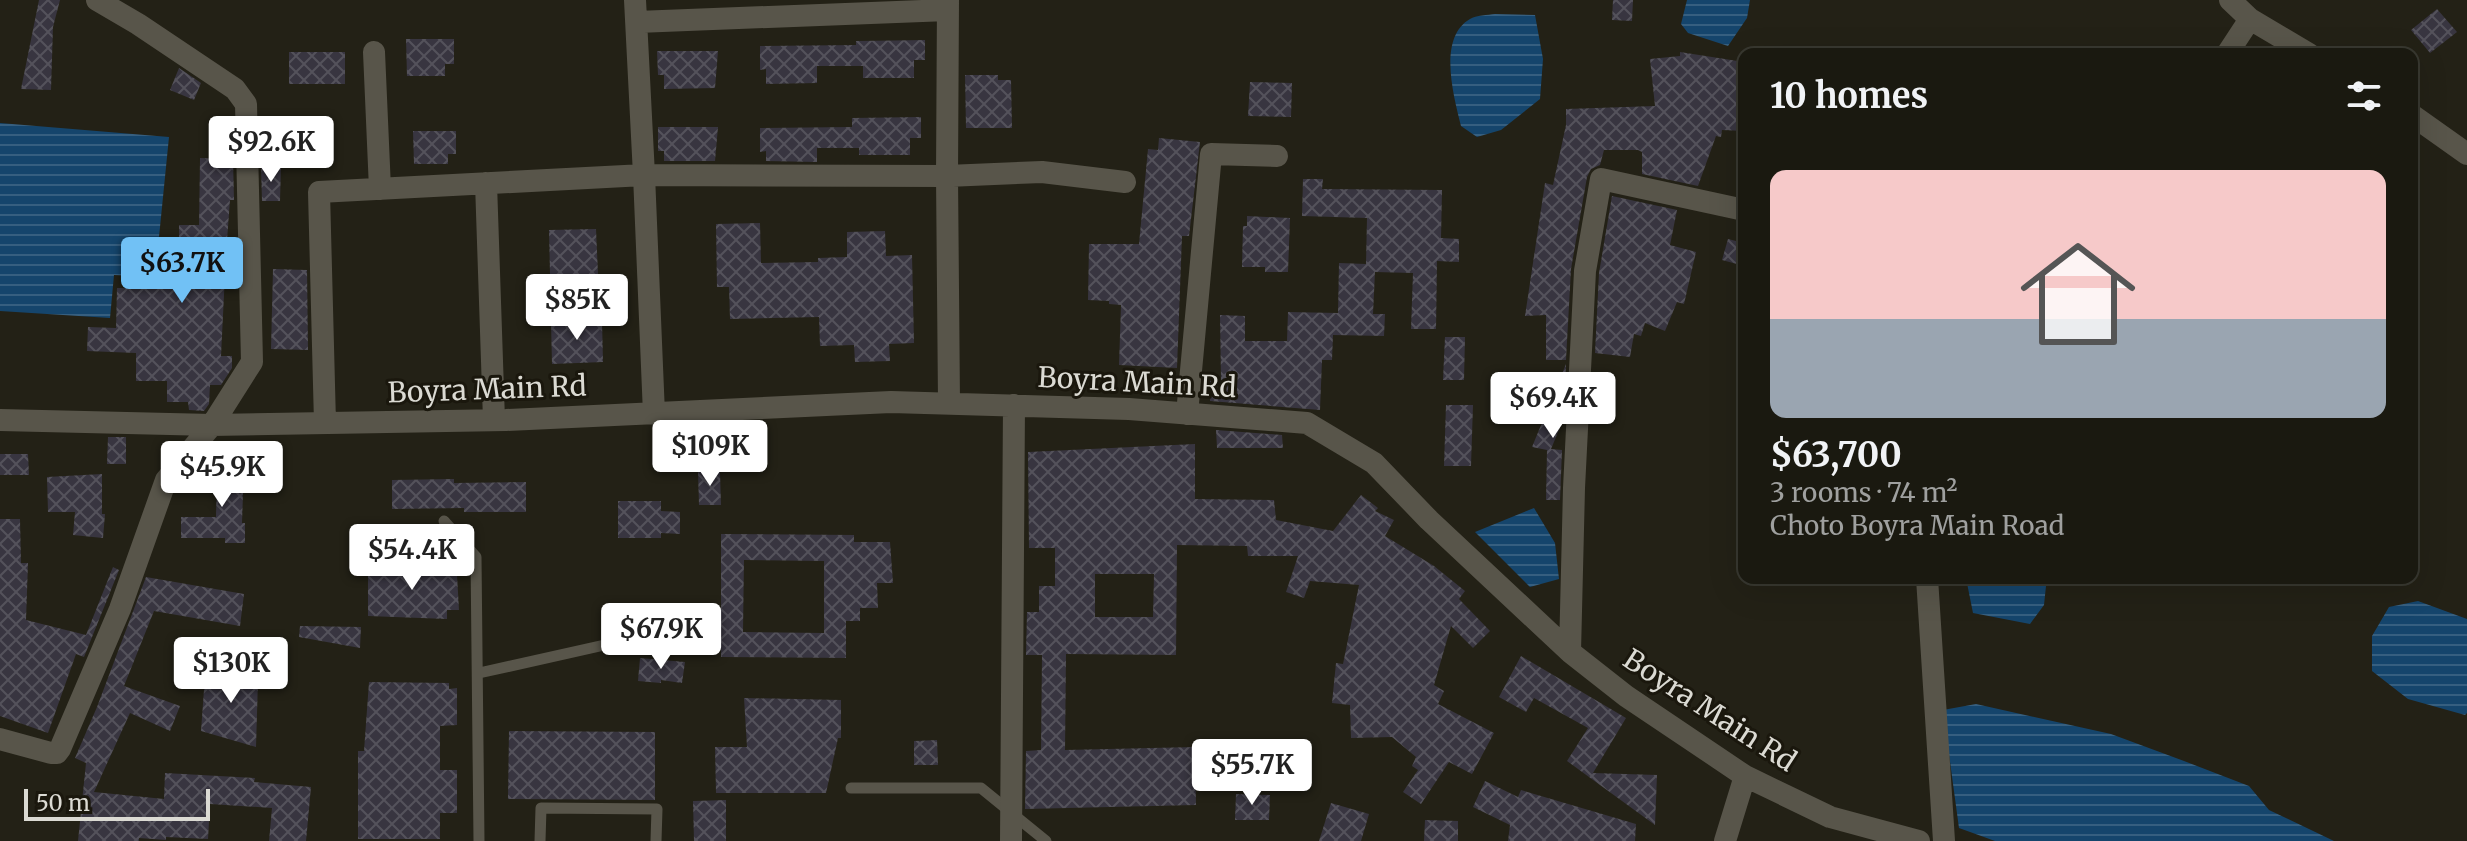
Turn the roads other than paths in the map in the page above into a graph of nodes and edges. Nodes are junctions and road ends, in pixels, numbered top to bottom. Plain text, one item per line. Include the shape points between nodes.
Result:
1 (97, 0) edge
2 (2230, 0) edge
3 (948, 5) edge
4 (636, 11) edge
5 (2250, 19) junction
6 (2231, 48) edge
7 (2299, 48) edge
8 (374, 52) dead end
9 (2418, 119) edge
10 (2467, 154) edge
11 (1277, 156) dead end
12 (644, 175) junction
13 (947, 176) junction
14 (1125, 182) dead end
15 (486, 183) junction
16 (380, 189) junction
17 (1738, 209) edge
18 (949, 403) junction
19 (1014, 405) junction
20 (654, 414) junction
21 (1187, 414) junction
22 (0, 420) edge
23 (494, 420) junction
24 (325, 423) junction
25 (212, 425) junction
26 (444, 521) dead end
27 (1927, 584) edge
28 (707, 638) dead end
29 (1570, 652) junction
30 (479, 673) junction
31 (0, 739) edge
32 (1745, 776) junction
33 (851, 788) dead end
34 (1011, 811) junction
35 (479, 841) edge
36 (540, 841) edge
37 (656, 841) edge
38 (1011, 841) edge
39 (1046, 841) edge
40 (1725, 841) edge
41 (1919, 841) edge
42 (1944, 841) edge

1 - 25 street via 235,89 246,104 252,362
2 - 5 street
3 - 4 street
3 - 13 street
4 - 12 street
5 - 6 street
5 - 7 street
8 - 16 street
9 - 10 street
11 - 21 street via 1211,154
12 - 13 street
12 - 15 street
12 - 20 street
13 - 14 street via 1042,172
13 - 18 street
15 - 16 street
15 - 23 street
16 - 24 street via 319,192
17 - 29 street via 1601,179 1585,271
18 - 19 street, Boyra Main Rd
18 - 20 street, Boyra Main Rd
19 - 21 street, Boyra Main Rd
19 - 34 street
20 - 23 street, Boyra Main Rd
21 - 29 street, Boyra Main Rd via 1307,423 1374,463
22 - 25 street, Boyra Main Rd
23 - 24 street, Boyra Main Rd
24 - 25 street, Boyra Main Rd
25 - 31 street via 166,480 120,609 60,749 51,753
26 - 30 lane via 476,557
27 - 42 street
28 - 30 lane via 609,644
29 - 32 street, Boyra Main Rd
30 - 35 lane
32 - 40 street
32 - 41 street, Boyra Main Rd via 1830,817
33 - 34 lane via 981,788
34 - 38 street
34 - 39 lane
36 - 37 lane via 541,808 657,809

